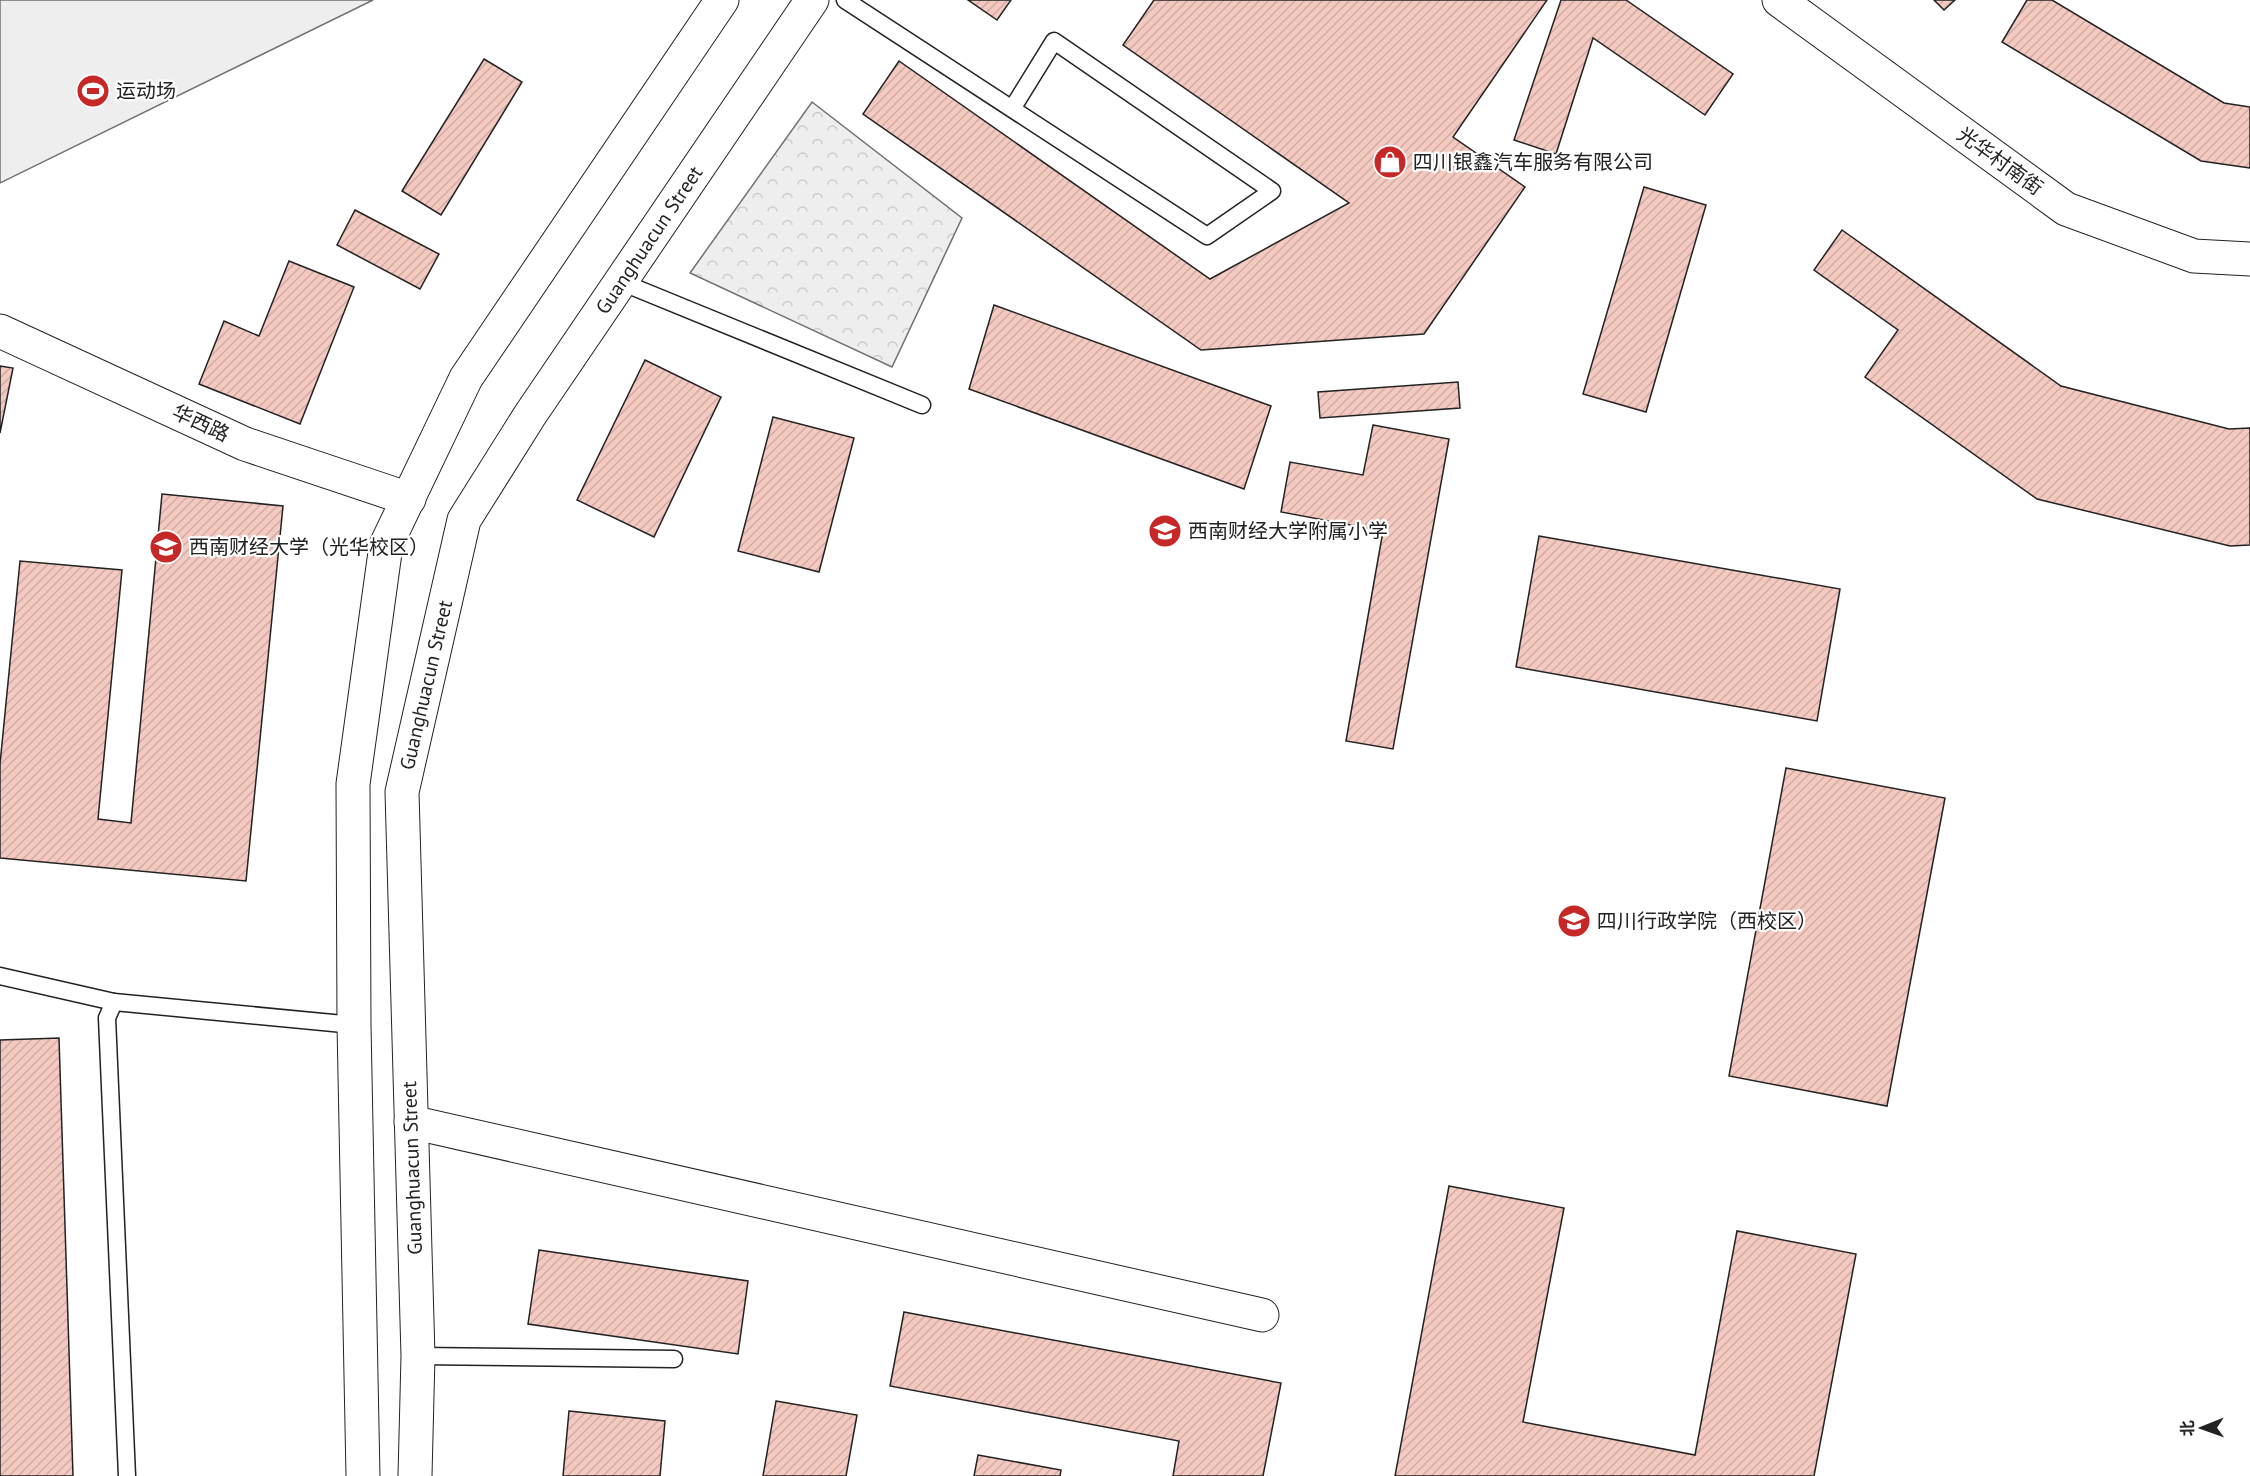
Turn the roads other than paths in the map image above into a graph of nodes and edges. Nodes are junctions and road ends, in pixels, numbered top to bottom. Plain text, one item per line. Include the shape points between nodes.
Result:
1 (722, 0) edge
2 (812, 0) edge
3 (844, 0) edge
4 (1779, 0) edge
5 (1012, 109) junction
6 (2250, 259) edge
7 (621, 282) junction
8 (0, 330) edge
9 (922, 405) dead end
10 (409, 499) junction
11 (0, 976) edge
12 (114, 1002) junction
13 (354, 1025) junction
14 (411, 1122) junction
15 (1262, 1315) dead end
16 (418, 1356) junction
17 (674, 1359) dead end
18 (127, 1476) edge
19 (363, 1476) edge
20 (415, 1476) edge

1 - 10 main road via 466,378
2 - 7 main road, Guanghuacun Street
3 - 5 lane
4 - 6 main road, 光华村南街 via 2066,209 2194,256
5 - 5 lane via 1207,236 1272,191 1054,41
7 - 9 lane
7 - 14 main road, Guanghuacun Street via 464,520 402,792
8 - 10 main road, 华西路 via 245,444
10 - 13 main road via 386,545 353,784
11 - 12 lane
12 - 13 lane
12 - 18 lane via 107,1018
13 - 19 main road
14 - 15 main road
14 - 16 main road, Guanghuacun Street
16 - 17 lane
16 - 20 main road, Guanghuacun Street

